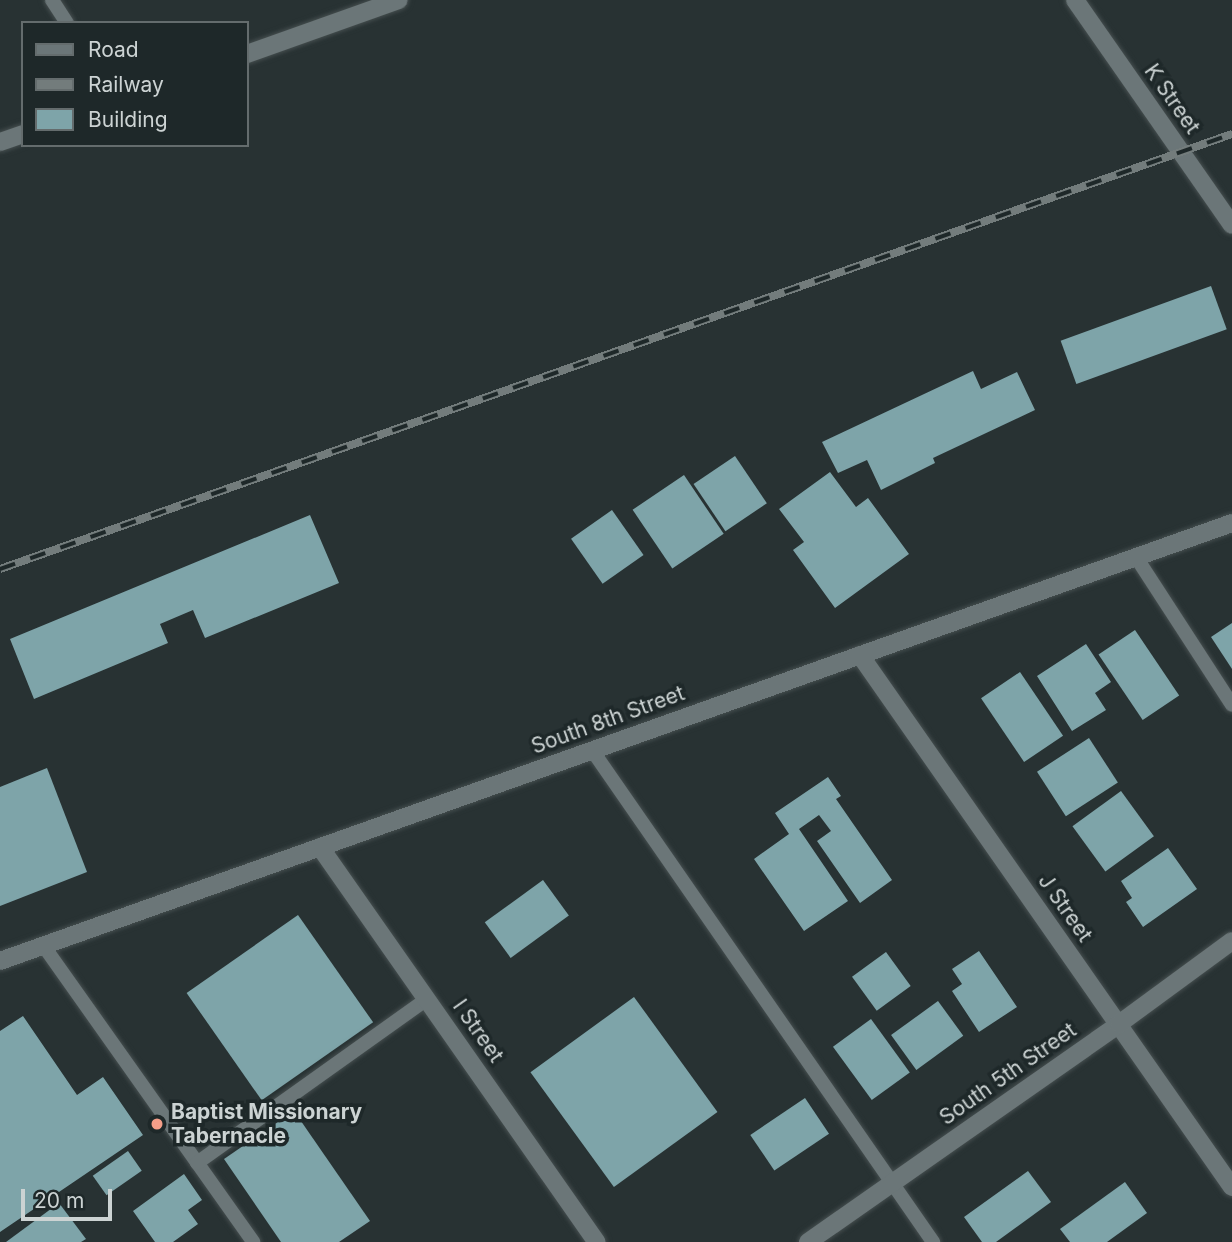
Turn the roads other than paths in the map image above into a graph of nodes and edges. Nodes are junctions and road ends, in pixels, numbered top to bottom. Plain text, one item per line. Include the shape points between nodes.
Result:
1 (52, 0) edge
2 (1075, 0) edge
3 (395, 1) edge
4 (66, 21) edge
5 (248, 54) edge
6 (21, 135) edge
7 (0, 142) edge
8 (1232, 225) edge
9 (1232, 523) edge
10 (1136, 557) junction
11 (860, 655) junction
12 (1232, 705) edge
13 (592, 750) junction
14 (320, 847) junction
15 (1232, 941) edge
16 (43, 945) junction
17 (0, 961) edge
18 (427, 999) junction
19 (1119, 1024) junction
20 (197, 1163) junction
21 (892, 1183) junction
22 (1232, 1187) edge
23 (253, 1242) edge
24 (597, 1242) edge
25 (807, 1242) edge
26 (933, 1242) edge

1 - 4 lane
2 - 8 street, K Street
3 - 5 street
6 - 7 street
9 - 10 street, South 8th Street
10 - 11 street, South 8th Street
10 - 12 lane
11 - 13 street, South 8th Street
11 - 19 street, J Street
13 - 14 street, South 8th Street
13 - 21 lane
14 - 16 street, South 8th Street
14 - 18 street, I Street
15 - 19 street, South 5th Street
16 - 17 street, South 8th Street
16 - 20 lane
18 - 20 lane
18 - 24 street, I Street
19 - 21 street, South 5th Street
19 - 22 street, J Street
20 - 23 lane
21 - 25 street, South 5th Street
21 - 26 lane

